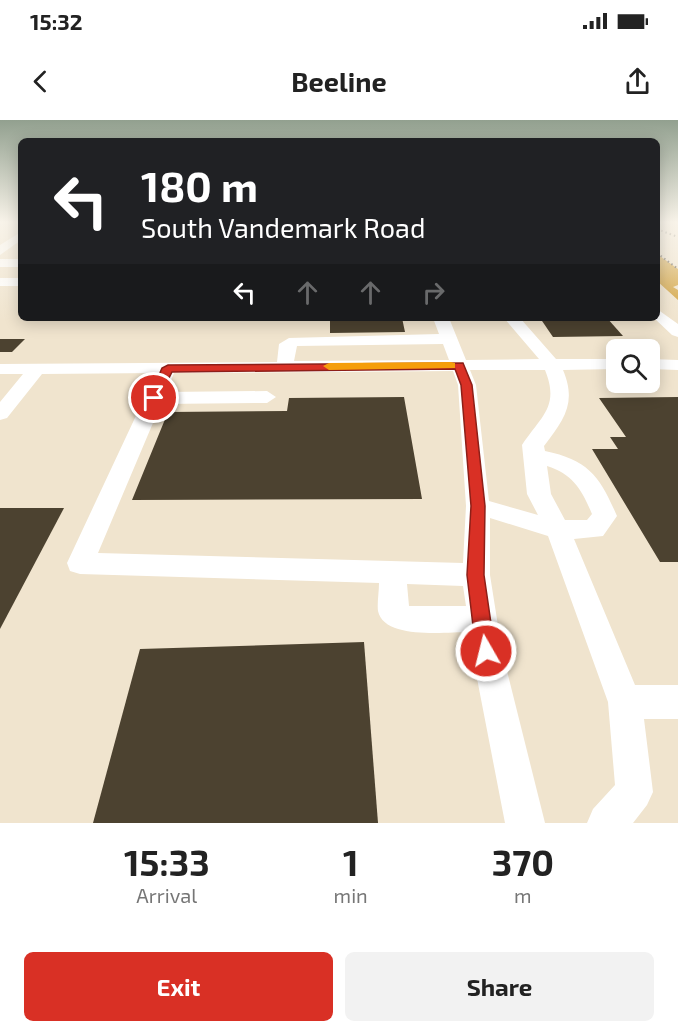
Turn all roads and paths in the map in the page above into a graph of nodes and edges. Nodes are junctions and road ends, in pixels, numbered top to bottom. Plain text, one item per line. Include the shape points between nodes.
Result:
1 (0, 263) edge
2 (18, 263) edge
3 (0, 282) edge
4 (18, 282) edge
5 (660, 316) edge
6 (442, 321) edge
7 (515, 321) edge
8 (678, 332) edge
9 (449, 339) junction
10 (551, 364) junction
11 (606, 364) edge
12 (660, 364) edge
13 (678, 364) edge
14 (459, 365) junction
15 (285, 367) junction
16 (168, 368) junction
17 (0, 369) edge
18 (37, 369) junction
19 (8, 393) edge
20 (267, 397) dead end
21 (154, 398) junction
22 (0, 414) edge
23 (534, 456) junction
24 (478, 506) junction
25 (558, 531) junction
26 (393, 572) junction
27 (476, 575) junction
28 (482, 620) junction
29 (625, 702) junction
30 (678, 702) edge
31 (525, 823) edge
32 (607, 823) edge

1 - 2 street
3 - 4 street
5 - 8 street
6 - 9 street
7 - 10 street
9 - 14 street
9 - 15 street via 295,340 287,344
10 - 11 street
10 - 14 street
10 - 23 street via 560,404 552,422 533,445
12 - 13 street
14 - 15 street
14 - 24 street via 467,385
15 - 16 street
16 - 18 street
16 - 21 street
17 - 18 street
18 - 19 street
19 - 22 street
20 - 21 street
21 - 26 street via 80,563
23 - 25 street via 538,494
23 - 25 street via 579,470 595,491 605,516 594,529
24 - 25 street
24 - 27 street
25 - 29 street
26 - 27 street
26 - 28 street via 393,612 405,619
27 - 28 street
28 - 31 street
29 - 30 street
29 - 32 street via 634,792

